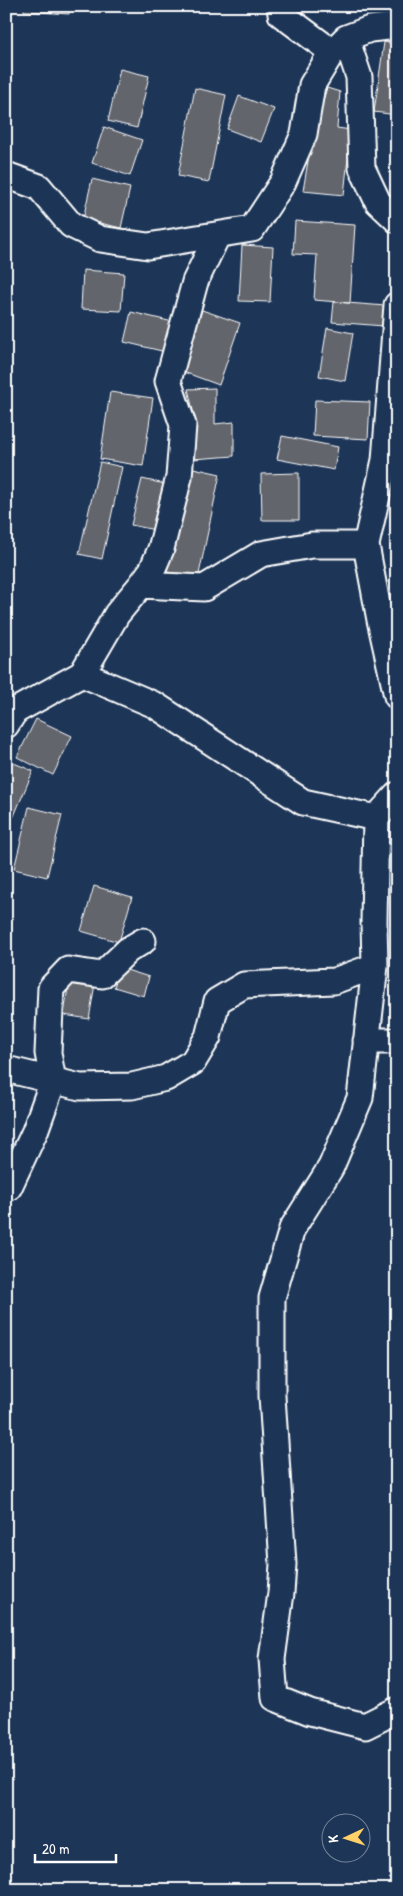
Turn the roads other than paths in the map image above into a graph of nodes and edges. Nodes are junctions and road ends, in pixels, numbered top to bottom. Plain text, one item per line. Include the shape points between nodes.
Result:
1 (280, 6) edge
2 (397, 26) edge
3 (339, 45) junction
4 (6, 175) edge
5 (397, 220) edge
6 (218, 236) junction
7 (397, 305) edge
8 (366, 545) junction
9 (141, 584) junction
10 (82, 674) junction
11 (397, 696) edge
12 (6, 725) edge
13 (397, 795) edge
14 (376, 818) junction
15 (143, 942) dead end
16 (375, 966) junction
17 (366, 1041) junction
18 (397, 1041) edge
19 (6, 1069) edge
20 (53, 1081) junction
21 (6, 1186) edge
22 (397, 1710) edge

1 - 3 street via 281,14
2 - 3 street via 370,28
3 - 5 street via 359,77 362,168 378,202
3 - 6 street via 312,85 304,134 283,182 252,229
4 - 6 street via 39,187 71,225 100,239 148,246
6 - 9 street via 194,282 168,381 183,425 179,477 161,549 152,570
7 - 8 street via 385,460
8 - 9 street via 312,545 261,554 204,588
8 - 11 street
9 - 10 street via 117,614
10 - 12 street via 15,711
10 - 14 street via 155,705 302,802
13 - 14 street
14 - 16 street
15 - 20 street via 128,950 102,975 68,970 51,988 48,1054
16 - 17 street
16 - 20 street via 334,981 244,985 217,1001 208,1037 193,1062 166,1078 132,1086 80,1088
17 - 18 street
17 - 22 street via 360,1098 331,1166 292,1229 272,1298 272,1396 283,1564 272,1659 275,1698 310,1712 365,1726
19 - 20 street
20 - 21 street via 35,1131 9,1187

